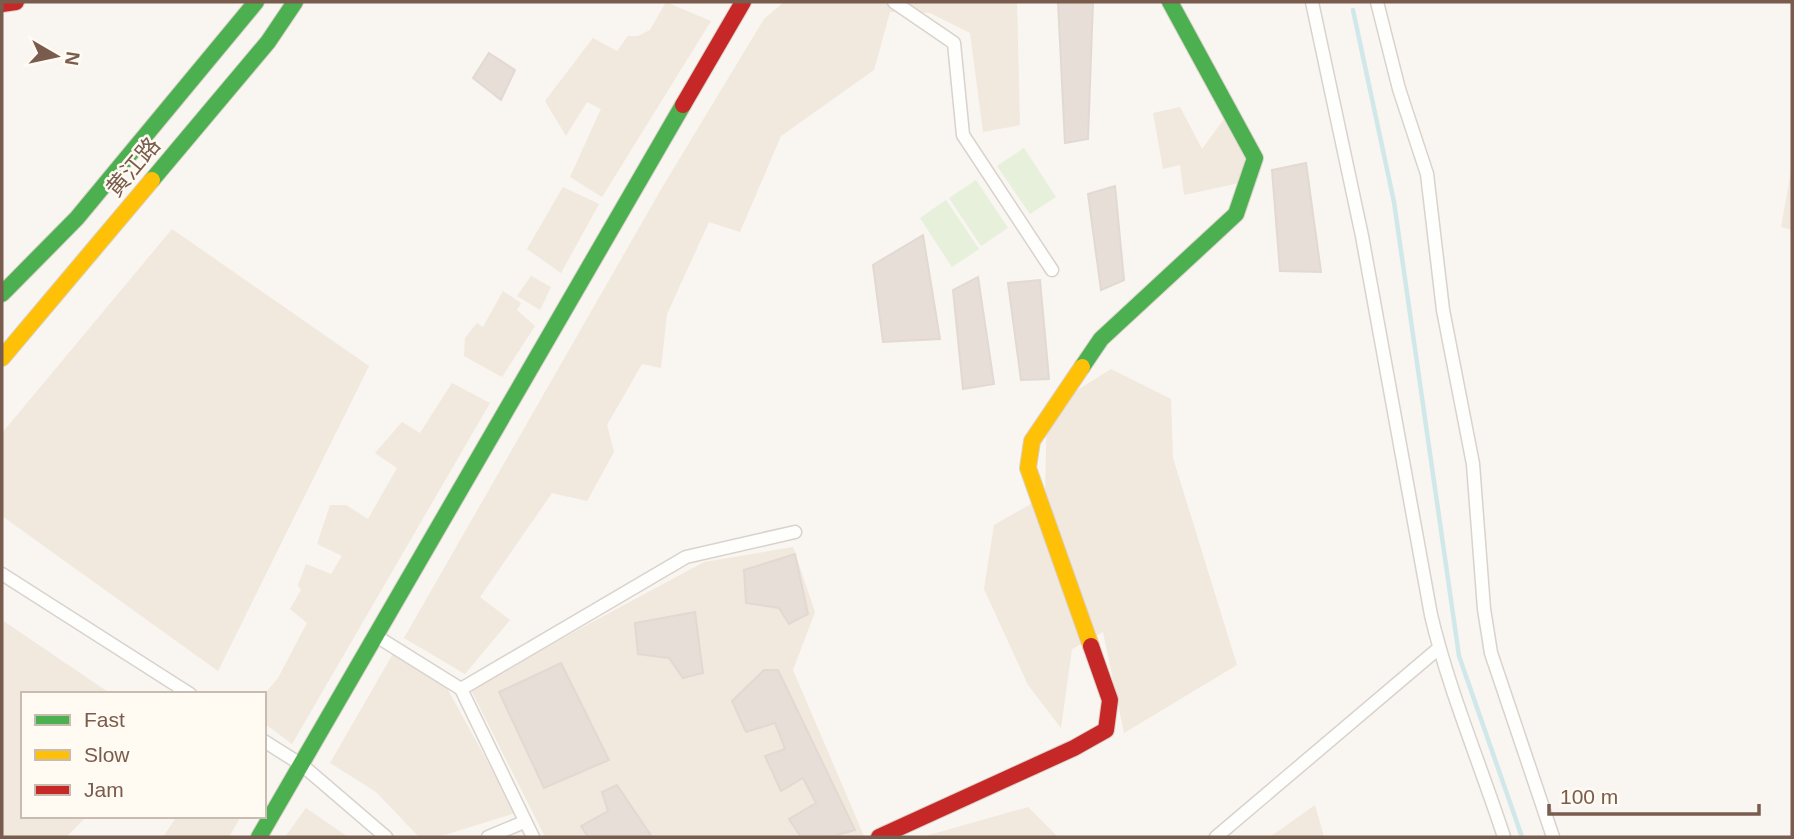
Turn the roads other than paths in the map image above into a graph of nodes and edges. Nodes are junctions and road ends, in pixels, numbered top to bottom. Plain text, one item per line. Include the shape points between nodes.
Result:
1 (16, 2) edge
2 (256, 2) edge
3 (295, 2) edge
4 (743, 2) edge
5 (894, 2) edge
6 (1170, 2) edge
7 (1312, 2) edge
8 (1377, 2) edge
9 (2, 4) edge
10 (1052, 270) dead end
11 (2, 294) edge
12 (2, 358) edge
13 (795, 532) dead end
14 (2, 574) edge
15 (376, 636) junction
16 (1439, 648) junction
17 (461, 689) junction
18 (187, 692) edge
19 (266, 742) edge
20 (302, 765) junction
21 (524, 822) junction
22 (259, 837) edge
23 (386, 837) edge
24 (488, 837) edge
25 (533, 837) edge
26 (879, 837) edge
27 (1216, 837) edge
28 (1504, 837) edge
29 (1553, 837) edge

1 - 9 street
2 - 11 street, 黄江路 via 77,218
3 - 12 street, 黄江路 via 268,42
4 - 15 street
5 - 10 street via 954,43 963,135
6 - 26 street via 1255,158 1236,214 1101,338 1031,441 1028,468 1110,700 1106,730
7 - 16 street via 1362,236
8 - 29 street via 1426,174 1443,310 1474,464 1484,609 1492,653
13 - 17 street via 686,557
14 - 18 street
15 - 17 street
15 - 20 street
16 - 27 street
16 - 28 street
17 - 21 street
19 - 20 street
20 - 22 street
20 - 23 street
21 - 24 street
21 - 25 street

